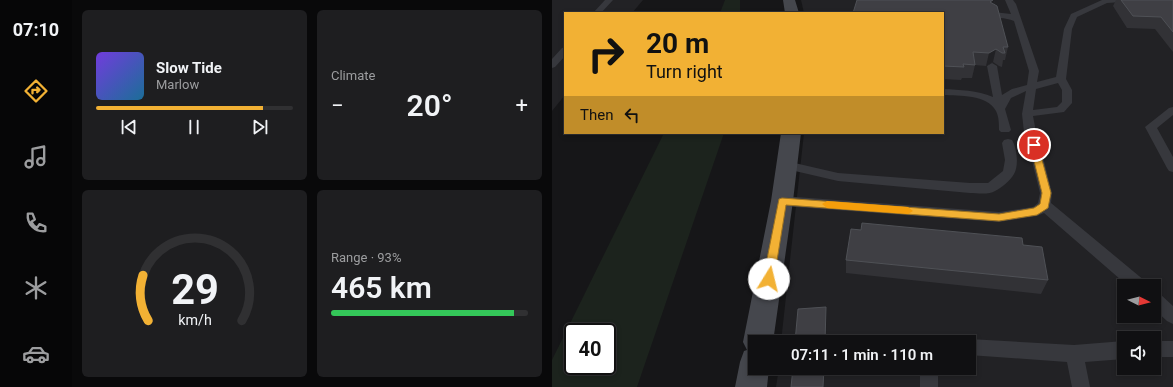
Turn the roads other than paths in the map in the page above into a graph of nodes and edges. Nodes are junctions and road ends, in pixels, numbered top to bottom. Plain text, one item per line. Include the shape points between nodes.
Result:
1 (609, 0) edge
2 (789, 0) edge
3 (1009, 0) edge
4 (1121, 0) edge
5 (598, 12) edge
6 (792, 12) edge
7 (993, 14) edge
8 (1017, 20) junction
9 (564, 51) edge
10 (552, 65) edge
11 (992, 66) edge
12 (1061, 79) junction
13 (1031, 87) junction
14 (944, 92) edge
15 (1000, 109) junction
16 (1173, 110) edge
17 (1026, 114) junction
18 (1005, 130) dead end
19 (1030, 132) dead end
20 (791, 134) edge
21 (1008, 143) dead end
22 (1034, 145) dead end
23 (786, 165) junction
24 (1173, 168) edge
25 (782, 201) junction
26 (1044, 205) junction
27 (1130, 279) edge
28 (1161, 305) edge
29 (1173, 316) edge
30 (759, 335) edge
31 (976, 347) edge
32 (1161, 349) edge
33 (1173, 349) edge
34 (1117, 351) edge
35 (1074, 354) junction
36 (753, 375) edge
37 (929, 375) edge
38 (751, 387) edge
39 (929, 387) edge
40 (1081, 387) edge

1 - 5 lane
2 - 6 street
3 - 8 lane
4 - 12 lane via 1106,1 1074,16 1068,29
7 - 8 lane via 1008,15
8 - 13 lane via 1034,71
9 - 10 lane
11 - 15 lane
12 - 13 lane
12 - 17 lane via 1067,90 1067,104 1060,110
13 - 15 lane via 1008,96
13 - 17 lane
14 - 15 lane via 971,93 988,98
15 - 18 lane
16 - 24 lane via 1152,126
17 - 19 lane
20 - 23 street
21 - 23 lane via 1011,160 1009,173 991,188 838,177
22 - 26 lane via 1046,193
23 - 25 street
25 - 26 lane via 999,217 1037,211
25 - 30 street
26 - 27 lane
28 - 29 lane
31 - 35 lane
32 - 33 lane
34 - 35 lane
35 - 40 lane
36 - 38 street
37 - 39 lane

